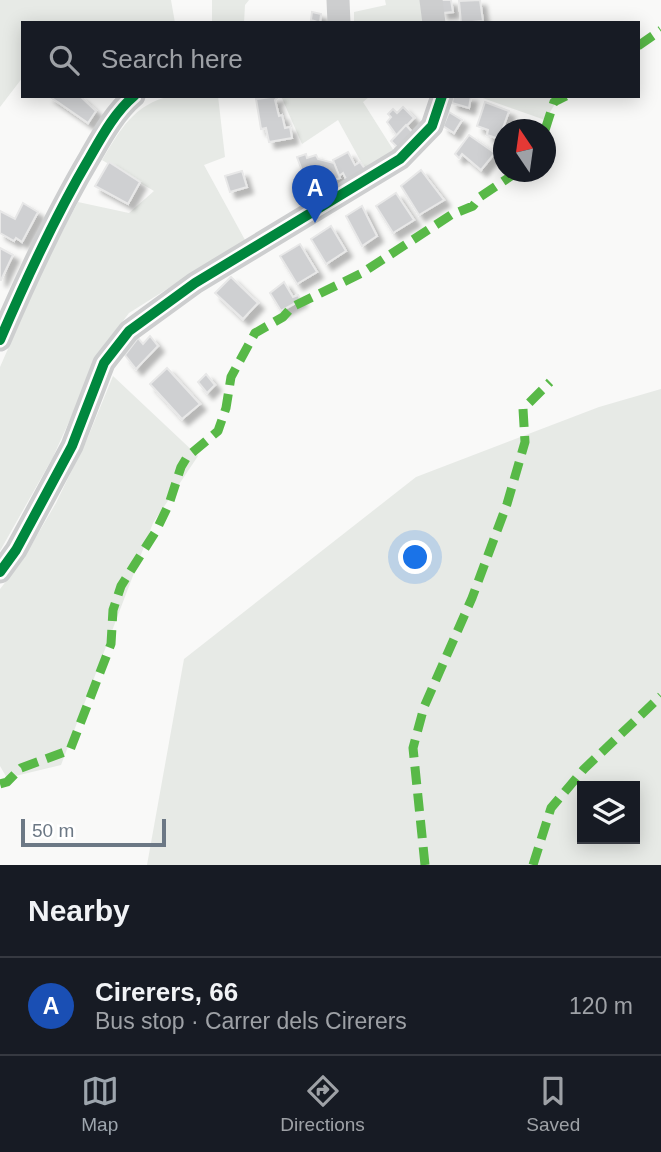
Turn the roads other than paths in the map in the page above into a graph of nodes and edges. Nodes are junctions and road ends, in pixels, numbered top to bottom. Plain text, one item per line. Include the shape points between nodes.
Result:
1 (338, 0) edge
2 (431, 0) edge
3 (340, 21) edge
4 (434, 21) edge
5 (132, 98) edge
6 (441, 98) edge
7 (0, 340) edge
8 (0, 572) edge

1 - 3 street
2 - 4 street
5 - 7 street via 112,121 75,181
6 - 8 street via 432,125 400,159 136,323 104,363 72,446

